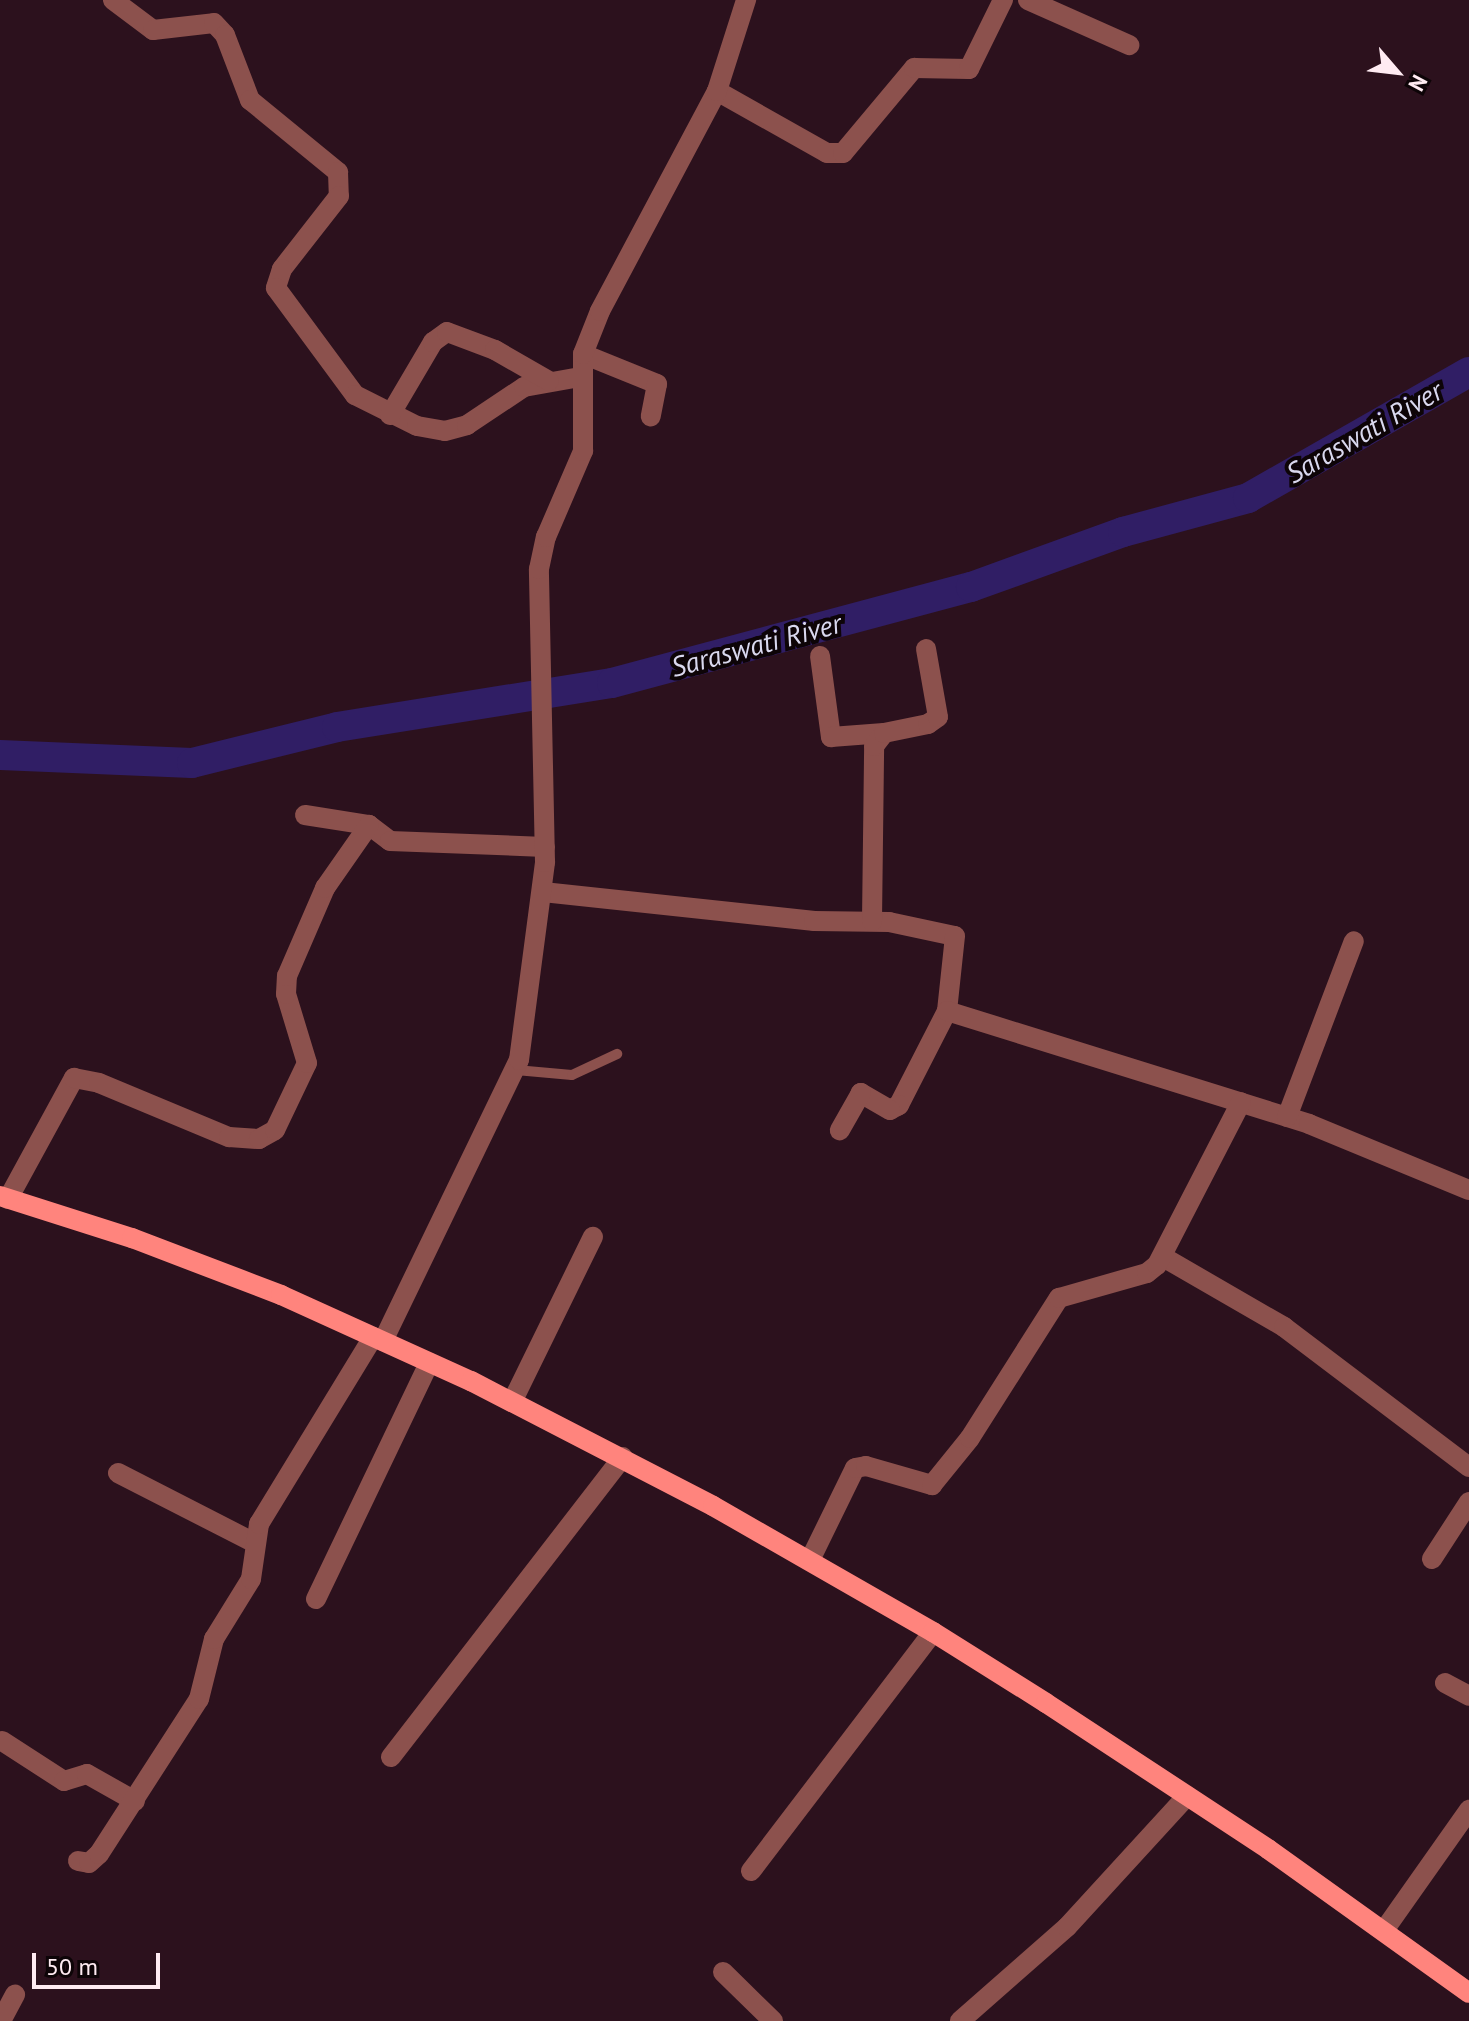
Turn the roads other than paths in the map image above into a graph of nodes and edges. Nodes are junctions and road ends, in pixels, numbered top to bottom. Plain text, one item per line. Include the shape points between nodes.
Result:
1 (113, 0) edge
2 (746, 0) edge
3 (1003, 0) edge
4 (1028, 0) edge
5 (1129, 45) dead end
6 (717, 91) junction
7 (583, 354) junction
8 (580, 377) junction
9 (549, 381) junction
10 (390, 415) junction
11 (651, 416) dead end
12 (926, 649) dead end
13 (820, 656) dead end
14 (884, 733) junction
15 (305, 815) dead end
16 (369, 825) junction
17 (545, 847) junction
18 (543, 892) junction
19 (872, 921) junction
20 (1354, 941) dead end
21 (947, 1011) junction
22 (617, 1054) dead end
23 (516, 1070) junction
24 (1241, 1102) junction
25 (1287, 1117) junction
26 (840, 1130) dead end
27 (1469, 1190) edge
28 (4, 1198) edge
29 (593, 1237) dead end
30 (1163, 1257) junction
31 (378, 1339) junction
32 (429, 1363) junction
33 (512, 1402) junction
34 (623, 1457) junction
35 (1469, 1467) edge
36 (118, 1473) dead end
37 (1469, 1502) edge
38 (255, 1543) junction
39 (1432, 1559) dead end
40 (810, 1560) junction
41 (316, 1599) dead end
42 (933, 1632) junction
43 (1445, 1683) dead end
44 (1469, 1696) edge
45 (2, 1741) dead end
46 (391, 1757) dead end
47 (1187, 1796) junction
48 (135, 1801) junction
49 (1469, 1810) edge
50 (78, 1861) dead end
51 (751, 1871) dead end
52 (1385, 1929) junction
53 (723, 1972) dead end
54 (1469, 1993) edge
55 (15, 1995) dead end
56 (1, 2021) edge
57 (773, 2021) edge
58 (960, 2021) edge

1 - 10 street via 153,30 214,23 225,35 250,100 338,172 339,196 282,269 276,288 347,388
2 - 6 street
3 - 6 street via 969,69 914,68 843,153 827,153
4 - 5 street
6 - 7 street via 600,311
7 - 8 street
7 - 11 street via 657,384
8 - 9 street
8 - 17 street via 583,451 541,549 538,668
9 - 10 street via 514,392 454,430 417,426
9 - 10 street via 495,350 447,332 433,342
12 - 14 street via 938,717
13 - 14 street via 831,737
14 - 19 street via 872,760
15 - 16 street
16 - 17 street via 390,841
16 - 28 street via 325,888 287,976 286,994 307,1063 275,1130 259,1139 229,1137 99,1083 74,1078
17 - 18 street
18 - 19 street via 623,905
18 - 23 street
19 - 21 street via 955,936
20 - 25 street
21 - 24 street
21 - 26 street via 899,1105 890,1110 861,1093
22 - 23 lane via 572,1075
23 - 31 street
24 - 25 street
24 - 30 street
25 - 27 street
28 - 31 main road via 207,1266
29 - 33 street
30 - 35 street via 1284,1327
30 - 40 street via 1147,1273 1059,1298 970,1438 932,1485 866,1466 855,1468
31 - 32 main road
31 - 38 street via 293,1462 259,1524
32 - 33 main road
32 - 41 street
33 - 34 main road
34 - 40 main road
34 - 46 street
36 - 38 street
37 - 39 street
38 - 48 street via 251,1579 209,1650 203,1692
40 - 42 main road
42 - 47 main road
42 - 51 street
43 - 44 street
45 - 48 street via 64,1781 87,1774
47 - 52 main road
47 - 58 street via 1067,1927
48 - 50 street via 96,1859
49 - 52 street
52 - 54 main road
53 - 57 street
55 - 56 street

